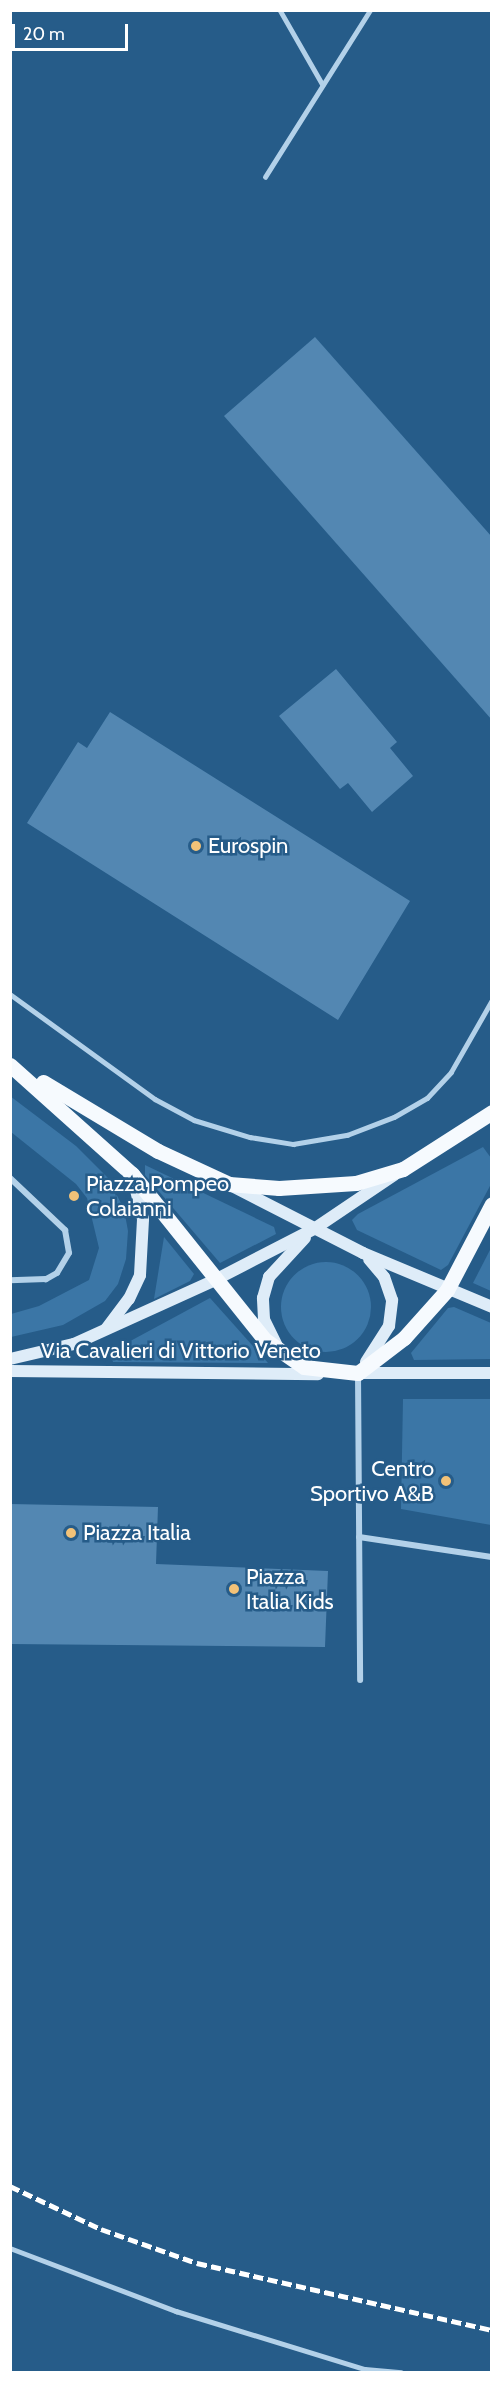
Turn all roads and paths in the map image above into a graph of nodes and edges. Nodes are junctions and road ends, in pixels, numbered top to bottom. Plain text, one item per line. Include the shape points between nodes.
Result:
1 (280, 10) edge
2 (370, 10) edge
3 (323, 85) junction
4 (265, 177) dead end
5 (10, 994) edge
6 (492, 1000) edge
7 (10, 1063) edge
8 (492, 1112) edge
9 (403, 1169) junction
10 (132, 1174) junction
11 (10, 1178) edge
12 (229, 1184) junction
13 (492, 1204) edge
14 (314, 1228) junction
15 (363, 1253) junction
16 (10, 1280) edge
17 (215, 1280) junction
18 (447, 1290) junction
19 (492, 1307) edge
20 (104, 1331) junction
21 (286, 1356) junction
22 (10, 1359) edge
23 (10, 1371) edge
24 (354, 1372) junction
25 (492, 1373) edge
26 (359, 1537) junction
27 (492, 1557) edge
28 (360, 1680) dead end
29 (10, 2248) edge
30 (364, 2371) edge
31 (401, 2373) edge

1 - 3 lane
2 - 3 lane
3 - 4 lane
5 - 6 lane via 155,1099 194,1120 250,1137 293,1144 347,1136 394,1118 427,1098 451,1072
7 - 10 main road
7 - 12 main road via 158,1151
8 - 9 main road
9 - 12 main road via 318,1188
9 - 14 main road
10 - 17 main road
10 - 20 main road via 143,1219 140,1275 129,1299
11 - 16 street via 65,1230 69,1253 57,1273 46,1279
12 - 14 main road
13 - 18 main road
14 - 15 main road
14 - 17 main road
14 - 21 main road via 269,1277 263,1298 264,1319 272,1340
15 - 18 main road
15 - 24 main road via 384,1276 391,1308 389,1326
17 - 20 main road
17 - 21 main road via 265,1340
18 - 19 main road
18 - 24 main road via 404,1338
20 - 22 main road via 74,1344
21 - 24 main road via 304,1367
23 - 24 main road, Via Cavalieri di Vittorio Veneto via 281,1376
24 - 25 main road, Via Cavalieri di Vittorio Veneto
24 - 26 street
26 - 27 street
26 - 28 street
29 - 30 lane via 176,2311
30 - 31 lane

